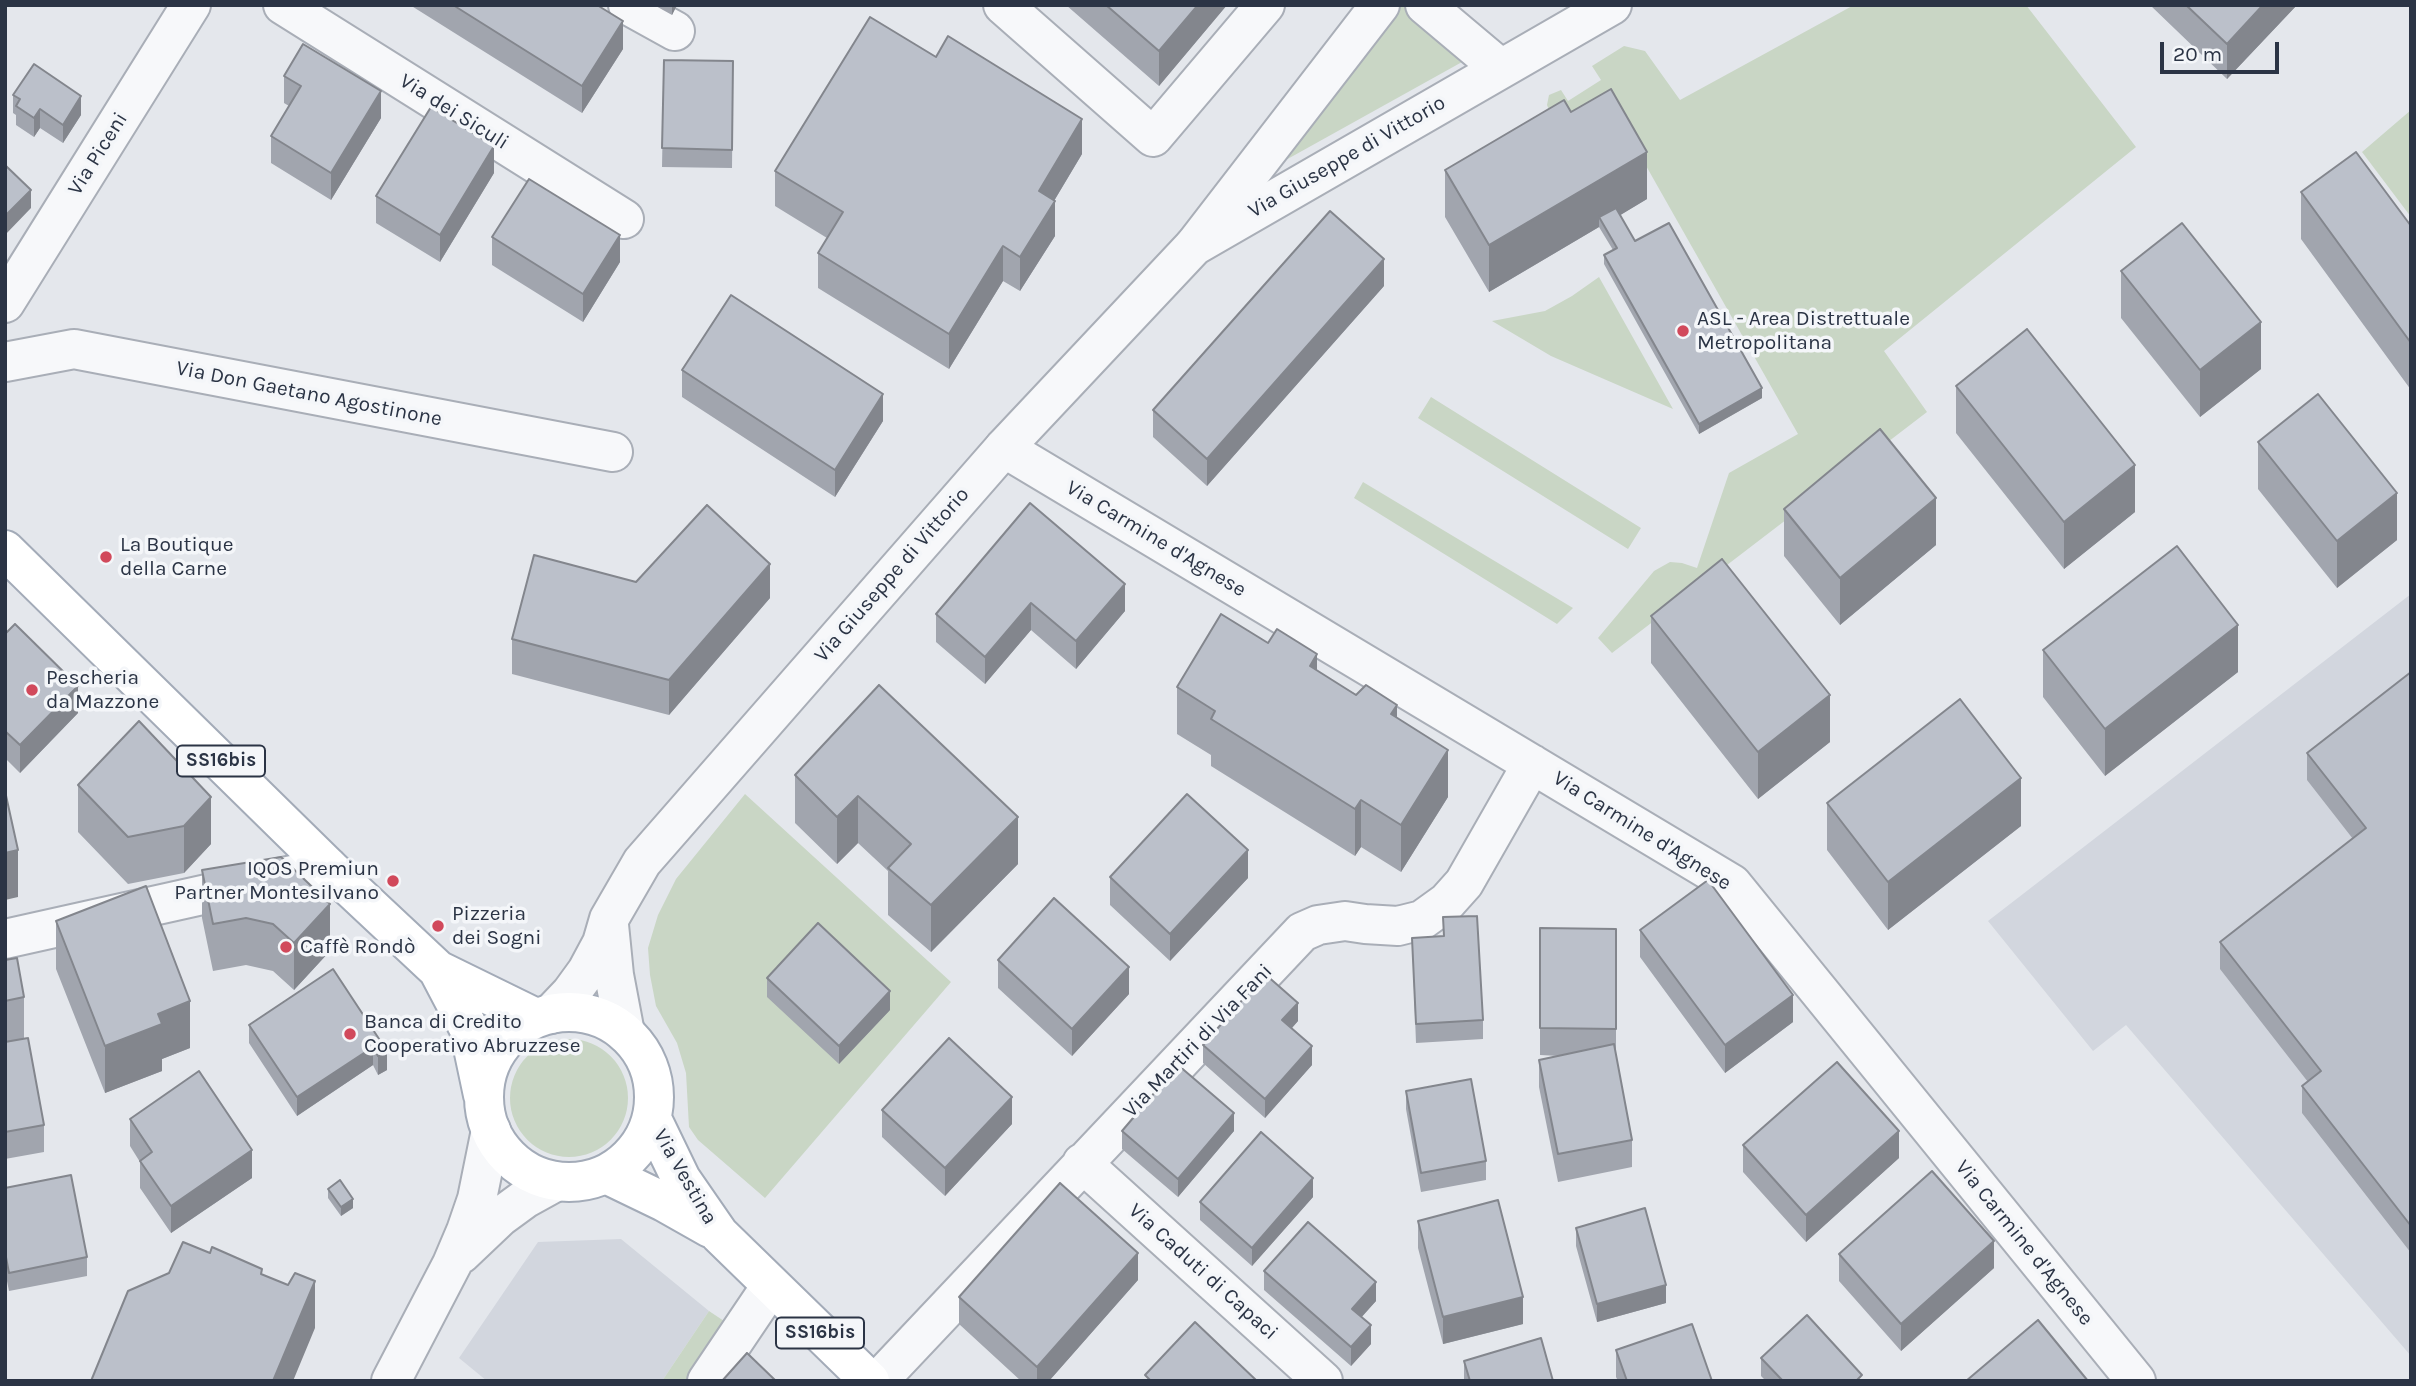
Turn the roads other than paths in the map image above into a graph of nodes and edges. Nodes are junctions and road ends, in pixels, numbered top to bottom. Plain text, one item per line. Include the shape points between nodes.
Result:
1 (191, 5) edge
2 (283, 5) edge
3 (628, 5) edge
4 (1003, 5) edge
5 (1265, 5) edge
6 (1380, 5) edge
7 (1425, 5) edge
8 (1612, 5) edge
9 (675, 31) dead end
10 (1500, 68) junction
11 (1259, 189) junction
12 (624, 219) dead end
13 (5, 303) edge
14 (5, 362) edge
15 (1004, 448) junction
16 (613, 452) dead end
17 (5, 550) edge
18 (1532, 764) junction
19 (328, 867) junction
20 (609, 919) junction
21 (5, 939) edge
22 (438, 970) junction
23 (544, 1016) junction
24 (625, 1033) junction
25 (487, 1114) junction
26 (652, 1119) junction
27 (1082, 1163) junction
28 (606, 1174) junction
29 (555, 1182) junction
30 (719, 1234) junction
31 (452, 1264) junction
32 (771, 1286) junction
33 (391, 1381) edge
34 (707, 1381) edge
35 (870, 1381) edge
36 (878, 1381) edge
37 (1323, 1381) edge
38 (2136, 1381) edge

1 - 13 street, Via Piceni
2 - 12 street, Via dei Siculi
3 - 9 street
4 - 5 street via 1153,138
6 - 11 street, Via Giuseppe di Vittorio
7 - 10 street
8 - 10 street, Via Giuseppe di Vittorio
10 - 11 street, Via Giuseppe di Vittorio
11 - 15 street, Via Giuseppe di Vittorio via 1194,246
14 - 16 street, Via Don Gaetano Agostinone via 74,349
15 - 18 street, Via Carmine d'Agnese
15 - 20 street, Via Giuseppe di Vittorio via 642,862
17 - 19 main road, SS16bis
18 - 27 street, Via Martiri di Via Fani via 1464,883 1447,902 1422,920 1398,926 1345,921 1303,932
18 - 38 street, Via Carmine d'Agnese via 1732,884
19 - 21 street
19 - 22 main road, SS16bis
20 - 23 street, Via Giuseppe di Vittorio via 587,971 571,993
20 - 24 street
22 - 23 main road, SS16bis
22 - 25 main road, SS16bis via 469,1029
23 - 24 main road, SS16bis via 578,1012 603,1019
23 - 25 main road via 514,1031 498,1050 487,1073
24 - 26 main road, SS16bis via 651,1072
25 - 29 main road, SS16bis via 506,1154 528,1172
25 - 31 street via 477,1199
26 - 28 main road, SS16bis via 643,1142
26 - 30 main road, Via Vestina / SS16bis via 681,1179
27 - 36 street, Via Martiri di Via Fani
27 - 37 street, Via Caduti di Capaci
28 - 29 main road, SS16bis via 582,1182
28 - 30 main road, Via Vestina / SS16bis
29 - 31 street via 500,1217
30 - 32 main road, Via Vestina / SS16bis
31 - 33 street
32 - 34 street
32 - 35 main road, Via Vestina / SS16bis

